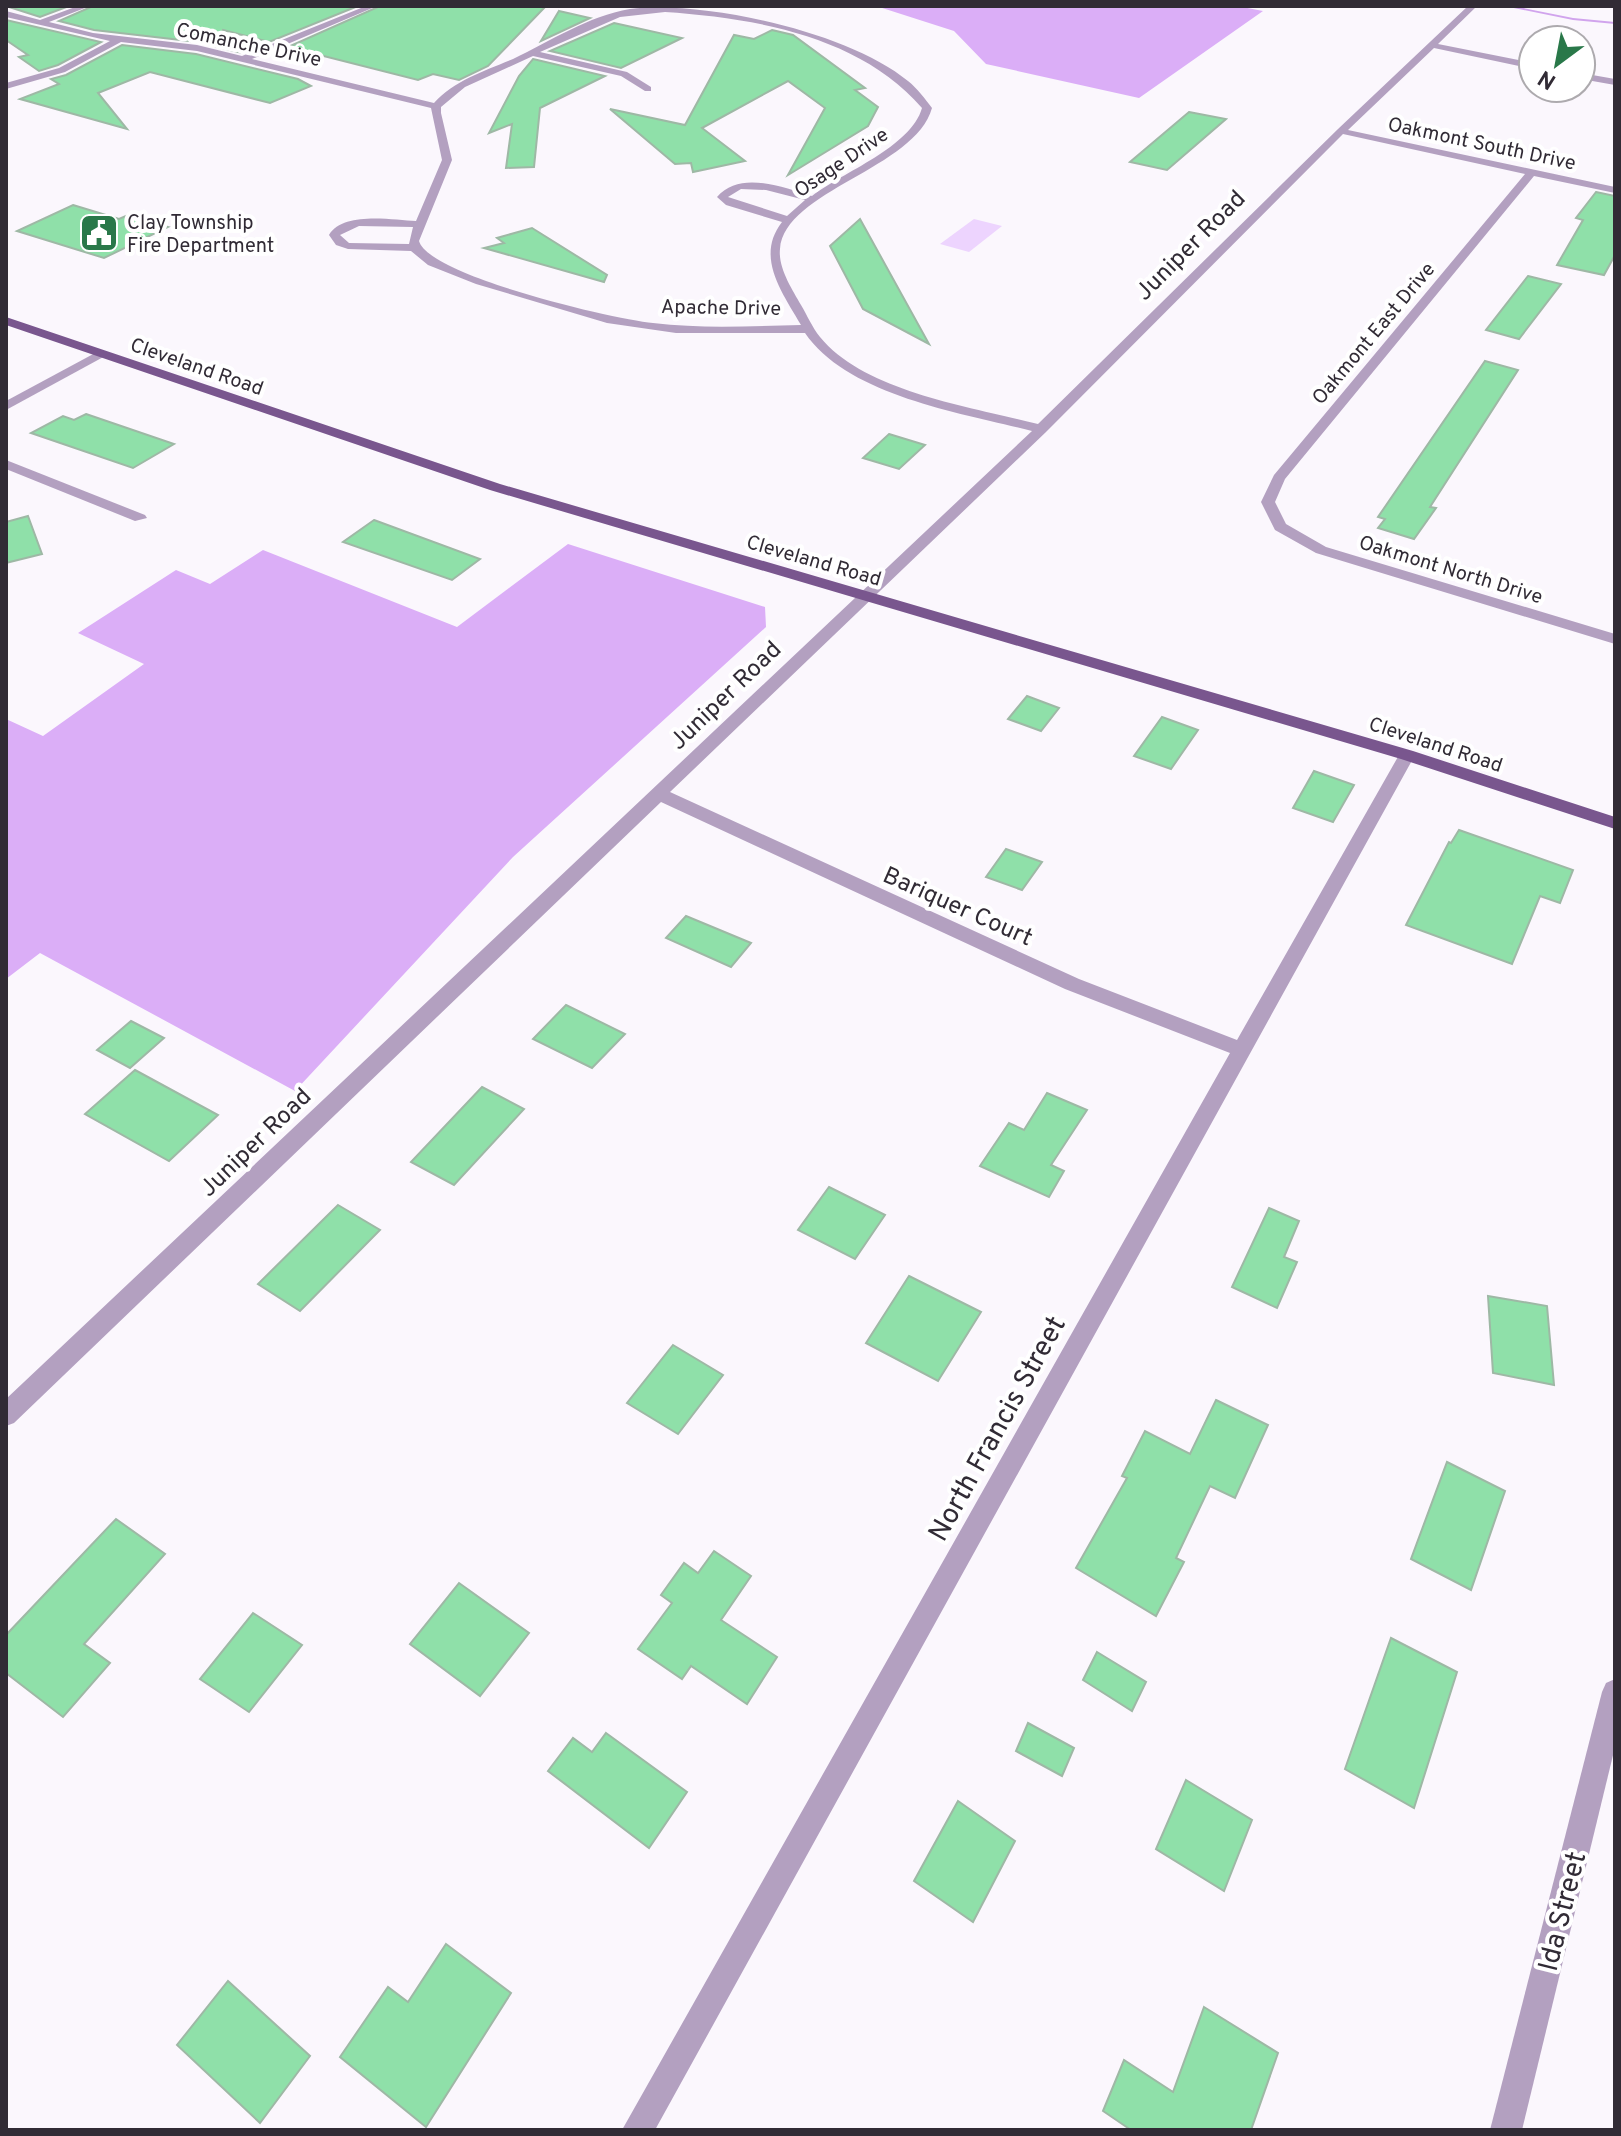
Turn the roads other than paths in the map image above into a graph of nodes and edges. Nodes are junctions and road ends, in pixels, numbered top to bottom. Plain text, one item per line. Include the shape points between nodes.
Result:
1 (86, 6) edge
2 (373, 6) edge
3 (1473, 6) edge
4 (661, 7) edge
5 (754, 12) dead end
6 (6, 14) edge
7 (742, 18) junction
8 (39, 23) junction
9 (118, 40) junction
10 (1432, 45) junction
11 (533, 53) junction
12 (243, 59) junction
13 (1517, 63) edge
14 (6, 86) edge
15 (648, 89) dead end
16 (436, 106) junction
17 (1341, 131) junction
18 (1532, 172) junction
19 (1615, 190) edge
20 (815, 200) junction
21 (787, 220) junction
22 (420, 224) junction
23 (414, 248) junction
24 (6, 321) edge
25 (809, 329) junction
26 (101, 355) junction
27 (6, 406) edge
28 (1041, 429) junction
29 (6, 464) edge
30 (140, 518) dead end
31 (1280, 527) joint
32 (865, 596) junction
33 (1615, 639) edge
34 (1407, 755) junction
35 (659, 794) junction
36 (1615, 823) edge
37 (1242, 1050) junction
38 (6, 1415) edge
39 (1615, 1692) edge
40 (638, 2130) edge
41 (1506, 2130) edge

1 - 8 street
2 - 12 street
3 - 10 street, Juniper Road
4 - 7 street
4 - 11 street via 610,17
5 - 7 street
6 - 8 street, Comanche Drive
7 - 20 street, Osage Drive via 857,51 904,80 927,108 909,137
8 - 9 street, Comanche Drive
9 - 12 street, Comanche Drive
9 - 14 street via 62,70
10 - 13 street
10 - 17 street, Juniper Road
11 - 15 street via 624,74
11 - 16 street via 461,86
12 - 16 street, Comanche Drive
16 - 22 street via 447,160
17 - 18 street, Oakmont South Drive
17 - 28 street, Juniper Road
18 - 19 street, Oakmont South Drive
18 - 31 street, Oakmont East Drive via 1279,478 1268,502
20 - 21 street, Osage Drive
20 - 21 street via 754,185 723,193 730,203
21 - 25 street, Osage Drive via 777,235 775,260
22 - 23 street
22 - 23 street via 358,223 334,235 348,246
23 - 25 street, Apache Drive via 456,273 631,324
24 - 26 main road, Cleveland Road
25 - 28 street, Apache Drive via 829,353 870,378
26 - 27 street
26 - 32 main road, Cleveland Road via 495,487
28 - 32 street, Juniper Road
29 - 30 street
31 - 33 street, Oakmont North Drive via 1355,561
32 - 34 main road, Cleveland Road
32 - 35 street, Juniper Road
34 - 36 main road, Cleveland Road
34 - 37 street, North Francis Street
35 - 37 street, Bariquer Court via 1072,984
35 - 38 street, Juniper Road
37 - 40 street, North Francis Street
39 - 41 street, Ida Street

